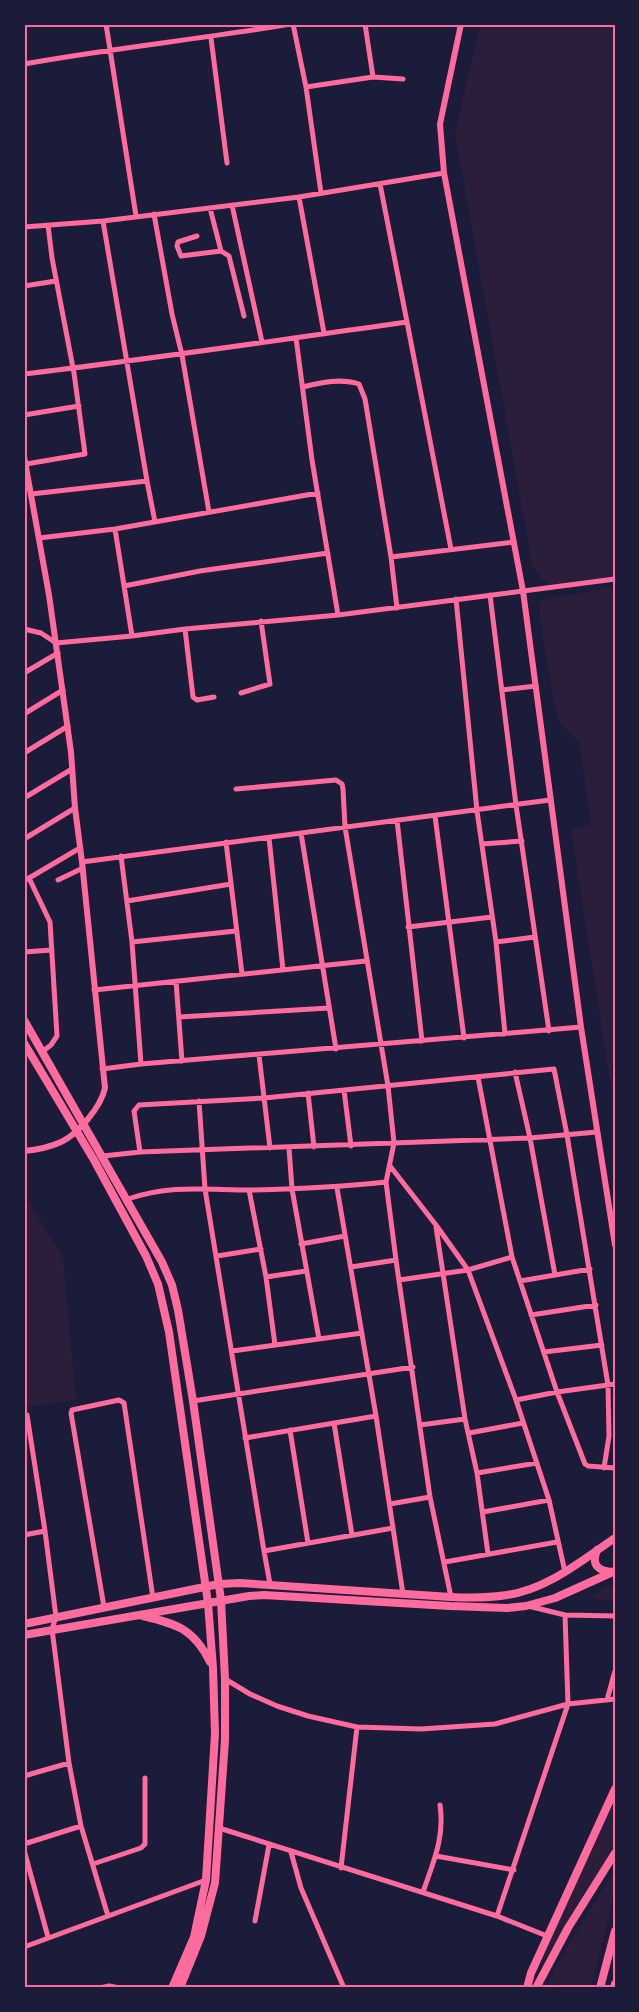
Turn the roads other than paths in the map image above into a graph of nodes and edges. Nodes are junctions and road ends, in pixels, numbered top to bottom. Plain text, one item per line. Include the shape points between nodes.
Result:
1 (106, 24) edge
2 (292, 24) edge
3 (365, 24) edge
4 (461, 24) edge
5 (211, 38) junction
6 (110, 49) junction
7 (24, 63) edge
8 (373, 77) junction
9 (403, 80) dead end
10 (306, 87) junction
11 (227, 163) dead end
12 (444, 173) junction
13 (380, 184) junction
14 (321, 193) junction
15 (298, 197) junction
16 (232, 205) junction
17 (210, 208) junction
18 (154, 214) junction
19 (136, 216) junction
20 (103, 220) junction
21 (48, 225) junction
22 (24, 227) edge
23 (197, 237) dead end
24 (221, 251) junction
25 (56, 282) junction
26 (24, 286) edge
27 (244, 316) dead end
28 (407, 322) junction
29 (324, 333) junction
30 (296, 338) junction
31 (262, 342) junction
32 (182, 355) junction
33 (126, 360) junction
34 (73, 368) junction
35 (24, 374) edge
36 (303, 387) junction
37 (79, 406) junction
38 (24, 416) edge
39 (24, 456) edge
40 (26, 464) junction
41 (147, 482) junction
42 (318, 493) junction
43 (32, 496) junction
44 (24, 497) edge
45 (209, 512) junction
46 (155, 522) junction
47 (114, 529) junction
48 (39, 538) junction
49 (514, 542) junction
50 (451, 549) junction
51 (328, 554) junction
52 (391, 557) junction
53 (615, 579) edge
54 (124, 586) junction
55 (523, 591) junction
56 (490, 595) junction
57 (456, 599) junction
58 (397, 608) junction
59 (338, 615) junction
60 (261, 621) junction
61 (184, 629) junction
62 (25, 630) edge
63 (132, 636) junction
64 (56, 643) junction
65 (58, 653) junction
66 (24, 673) edge
67 (536, 686) junction
68 (63, 690) junction
69 (502, 690) junction
70 (241, 693) dead end
71 (213, 697) dead end
72 (24, 714) edge
73 (68, 726) junction
74 (24, 753) edge
75 (72, 770) junction
76 (236, 789) dead end
77 (24, 798) edge
78 (550, 800) junction
79 (516, 805) junction
80 (75, 808) junction
81 (477, 811) junction
82 (435, 816) junction
83 (397, 820) junction
84 (345, 827) junction
85 (301, 833) junction
86 (269, 838) junction
87 (24, 839) edge
88 (522, 841) junction
89 (226, 842) junction
90 (482, 844) junction
91 (80, 848) junction
92 (121, 856) junction
93 (82, 865) junction
94 (26, 879) edge
95 (58, 880) dead end
96 (231, 884) junction
97 (127, 901) junction
98 (492, 917) junction
99 (448, 922) junction
100 (408, 927) junction
101 (236, 931) junction
102 (535, 937) junction
103 (132, 942) junction
104 (496, 942) junction
105 (52, 950) junction
106 (24, 952) edge
107 (366, 961) junction
108 (322, 966) junction
109 (283, 970) junction
110 (242, 974) junction
111 (176, 981) junction
112 (135, 986) junction
113 (94, 990) junction
114 (329, 1008) junction
115 (179, 1017) junction
116 (24, 1020) edge
117 (581, 1027) junction
118 (549, 1031) junction
119 (505, 1034) junction
120 (464, 1038) junction
121 (422, 1041) junction
122 (24, 1043) edge
123 (382, 1044) junction
124 (336, 1049) junction
125 (43, 1051) junction
126 (259, 1055) junction
127 (182, 1061) junction
128 (141, 1064) junction
129 (102, 1070) junction
130 (515, 1072) junction
131 (478, 1077) junction
132 (388, 1086) junction
133 (344, 1090) junction
134 (308, 1093) junction
135 (264, 1098) junction
136 (199, 1101) junction
137 (83, 1122) junction
138 (75, 1131) junction
139 (597, 1132) junction
140 (567, 1135) junction
141 (530, 1138) junction
142 (490, 1139) junction
143 (394, 1143) junction
144 (351, 1146) junction
145 (314, 1147) junction
146 (290, 1148) junction
147 (270, 1149) junction
148 (203, 1150) junction
149 (24, 1151) edge
150 (140, 1152) junction
151 (103, 1156) junction
152 (390, 1166) junction
153 (386, 1182) junction
154 (337, 1188) junction
155 (206, 1189) junction
156 (292, 1189) junction
157 (249, 1190) junction
158 (128, 1199) junction
159 (436, 1225) junction
160 (345, 1236) junction
161 (302, 1244) junction
162 (615, 1245) edge
163 (261, 1249) junction
164 (216, 1256) junction
165 (512, 1257) junction
166 (396, 1260) junction
167 (351, 1267) junction
168 (590, 1269) junction
169 (468, 1270) junction
170 (306, 1271) junction
171 (443, 1274) junction
172 (555, 1275) junction
173 (266, 1277) junction
174 (399, 1280) junction
175 (520, 1281) junction
176 (596, 1305) junction
177 (531, 1315) junction
178 (362, 1333) junction
179 (319, 1339) junction
180 (602, 1344) junction
181 (275, 1345) junction
182 (232, 1351) junction
183 (544, 1352) junction
184 (413, 1367) junction
185 (369, 1374) junction
186 (612, 1384) edge
187 (557, 1392) junction
188 (240, 1394) junction
189 (516, 1400) junction
190 (193, 1401) junction
191 (27, 1415) dead end
192 (376, 1416) junction
193 (465, 1419) junction
194 (334, 1423) junction
195 (523, 1423) junction
196 (420, 1425) junction
197 (290, 1430) junction
198 (469, 1433) junction
199 (245, 1438) junction
200 (32, 1448) junction
201 (24, 1449) edge
202 (537, 1463) junction
203 (604, 1468) junction
204 (615, 1468) edge
205 (477, 1473) junction
206 (430, 1497) junction
207 (549, 1500) junction
208 (390, 1504) junction
209 (483, 1512) junction
210 (393, 1528) junction
211 (45, 1531) junction
212 (24, 1535) edge
213 (352, 1535) junction
214 (615, 1538) edge
215 (557, 1542) junction
216 (308, 1543) junction
217 (597, 1550) junction
218 (264, 1551) junction
219 (488, 1554) junction
220 (445, 1562) junction
221 (614, 1571) edge
222 (565, 1572) junction
223 (219, 1584) junction
224 (270, 1584) junction
225 (206, 1587) junction
226 (403, 1594) junction
227 (451, 1597) junction
228 (153, 1598) junction
229 (221, 1600) junction
230 (208, 1603) junction
231 (526, 1606) junction
232 (104, 1607) junction
233 (137, 1615) junction
234 (565, 1615) junction
235 (615, 1616) edge
236 (56, 1617) junction
237 (24, 1624) edge
238 (52, 1629) junction
239 (24, 1635) edge
240 (213, 1668) junction
241 (615, 1671) edge
242 (225, 1679) junction
243 (615, 1699) edge
244 (607, 1700) junction
245 (568, 1704) junction
246 (357, 1727) junction
247 (69, 1763) junction
248 (24, 1776) edge
249 (145, 1778) dead end
250 (615, 1789) edge
251 (440, 1805) dead end
252 (81, 1826) junction
253 (219, 1828) junction
254 (24, 1844) edge
255 (269, 1845) junction
256 (24, 1850) edge
257 (291, 1852) junction
258 (615, 1852) edge
259 (436, 1856) junction
260 (93, 1864) junction
261 (341, 1868) junction
262 (514, 1870) junction
263 (206, 1880) junction
264 (423, 1892) junction
265 (108, 1916) junction
266 (497, 1916) junction
267 (255, 1921) dead end
268 (615, 1931) edge
269 (547, 1936) junction
270 (48, 1938) junction
271 (24, 1947) edge
272 (100, 1988) edge
273 (120, 1988) edge
274 (172, 1988) edge
275 (180, 1988) edge
276 (344, 1988) edge
277 (527, 1988) edge
278 (536, 1988) edge
279 (600, 1988) edge

1 - 6 street
2 - 5 street
2 - 10 street
3 - 8 street
4 - 12 street via 440,124
5 - 6 street
5 - 11 street
6 - 7 street
6 - 19 street
8 - 9 street
8 - 10 street
10 - 14 street
12 - 13 street
12 - 49 street
13 - 14 street
13 - 28 street
14 - 15 street
15 - 16 street
15 - 29 street
16 - 17 street
16 - 31 street
17 - 18 street
17 - 24 street
18 - 19 street
18 - 32 street
19 - 20 street
20 - 21 street
20 - 33 street
21 - 22 street
21 - 25 street
23 - 24 street via 178,242 181,256
24 - 27 street via 229,256
25 - 26 street
25 - 34 street
28 - 29 street
28 - 50 street
29 - 30 street
30 - 31 street
30 - 36 street
31 - 32 street
32 - 33 street
32 - 45 street
33 - 34 street
33 - 41 street
34 - 35 street
34 - 37 street
36 - 42 street
36 - 52 street via 319,382 359,384 365,399
37 - 38 street
37 - 40 street via 86,454
39 - 40 street
40 - 43 street
41 - 43 street
41 - 46 street
42 - 45 street
42 - 51 street
43 - 44 street
43 - 48 street
45 - 46 street
46 - 47 street
47 - 48 street
47 - 54 street
48 - 64 street
49 - 50 street
49 - 55 street
50 - 52 street
51 - 54 street via 200,571
51 - 59 street
52 - 58 street
53 - 55 street
54 - 63 street
55 - 56 street
55 - 67 street
56 - 57 street
56 - 69 street
57 - 58 street
57 - 81 street
58 - 59 street
59 - 60 street
60 - 61 street
60 - 70 street via 270,684
61 - 63 street
61 - 71 street via 193,697
62 - 64 street via 41,633
63 - 64 street
64 - 65 street
65 - 66 street
65 - 68 street
67 - 69 street
67 - 78 street
68 - 72 street
68 - 73 street
69 - 79 street
73 - 74 street
73 - 75 street
75 - 77 street
75 - 80 street
76 - 84 street via 336,780 343,789
78 - 79 street
78 - 117 street
79 - 81 street
79 - 88 street
80 - 87 street
80 - 91 street
81 - 82 street
81 - 90 street
82 - 83 street
82 - 99 street
83 - 84 street
83 - 100 street
84 - 85 street
84 - 107 street
85 - 86 street
85 - 108 street
86 - 89 street
86 - 109 street
88 - 90 street
88 - 102 street
89 - 92 street
89 - 96 street
90 - 98 street
91 - 93 street
91 - 94 street
92 - 93 street
92 - 97 street
93 - 95 street
93 - 113 street
94 - 105 street via 50,922
96 - 97 street
96 - 101 street
97 - 103 street
98 - 99 street
98 - 104 street
99 - 100 street
99 - 120 street
100 - 121 street
101 - 103 street
101 - 110 street
102 - 104 street
102 - 118 street
103 - 112 street
104 - 119 street
105 - 106 street
105 - 125 street via 57,1036
107 - 108 street
107 - 123 street
108 - 109 street
108 - 114 street
109 - 110 street
110 - 111 street
111 - 112 street
111 - 115 street
112 - 113 street
112 - 128 street
113 - 129 street
114 - 115 street
114 - 124 street
115 - 127 street
116 - 125 main road
117 - 118 street
117 - 139 street
118 - 119 street
119 - 120 street
120 - 121 street
121 - 123 street
122 - 138 main road
123 - 124 street
123 - 132 street
124 - 126 street
125 - 137 main road
126 - 127 street
126 - 135 street
127 - 128 street
128 - 129 street
129 - 137 street via 103,1094
130 - 131 street
130 - 140 street via 555,1070
130 - 141 street
131 - 132 street
131 - 142 street
132 - 133 street
132 - 143 street
133 - 134 street
133 - 144 street
134 - 135 street
134 - 145 street
135 - 136 street
135 - 147 street
136 - 148 street
136 - 150 street via 136,1107
137 - 138 street
137 - 151 main road
138 - 149 street via 59,1143
138 - 225 main road via 158,1284 169,1332
139 - 140 street
139 - 162 street
140 - 141 street
140 - 168 street
141 - 142 street
141 - 172 street
142 - 143 street
142 - 165 street
143 - 144 street
143 - 152 street
144 - 145 street
145 - 146 street
146 - 147 street
146 - 156 street
147 - 148 street
148 - 150 street
148 - 155 street
150 - 151 street
151 - 158 main road
152 - 153 street
152 - 159 street
153 - 154 street
153 - 166 street
154 - 156 street
154 - 160 street
155 - 157 street
155 - 158 street via 160,1189
155 - 164 street
156 - 157 street
156 - 161 street
157 - 163 street
158 - 190 main road via 172,1286
159 - 169 street
159 - 171 street
160 - 161 street
160 - 167 street
161 - 170 street
163 - 164 street
163 - 173 street
164 - 182 street
165 - 169 street
165 - 175 street
166 - 167 street
166 - 174 street
167 - 178 street
168 - 172 street
168 - 176 street
169 - 171 street
169 - 189 street
170 - 173 street
170 - 179 street
171 - 174 street
171 - 193 street
172 - 175 street
173 - 181 street
174 - 184 street
175 - 177 street
176 - 177 street
176 - 180 street
177 - 183 street
178 - 179 street
178 - 185 street
179 - 181 street
180 - 183 street
180 - 186 street
181 - 182 street
182 - 188 street
183 - 187 street
184 - 185 street
184 - 196 street
185 - 188 street
185 - 192 street
186 - 187 street
186 - 203 street
187 - 189 street
187 - 203 street via 585,1464
188 - 190 street
188 - 199 street
189 - 195 street
190 - 223 main road
191 - 200 street
192 - 194 street
192 - 208 street
193 - 196 street
193 - 198 street
194 - 197 street
194 - 213 street
195 - 198 street
195 - 202 street
196 - 206 street
197 - 199 street
197 - 216 street
198 - 205 street
199 - 218 street
200 - 201 street
200 - 211 street
202 - 205 street
202 - 207 street
203 - 204 street
205 - 209 street
206 - 208 street
206 - 220 street
207 - 209 street
207 - 215 street
208 - 210 street
209 - 219 street
210 - 213 street
210 - 226 street
211 - 212 street
211 - 236 street
213 - 216 street
214 - 217 main road
215 - 219 street
215 - 222 street
216 - 218 street
217 - 221 main road via 595,1564
217 - 222 main road
218 - 224 street
219 - 220 street
220 - 227 street
221 - 231 main road via 580,1588
222 - 227 main road via 509,1595
223 - 224 main road
223 - 225 main road
223 - 229 main road
224 - 226 main road
225 - 228 main road
225 - 230 main road
226 - 227 main road
228 - 232 main road
228 - 232 street via 124,1403 119,1400 72,1410
229 - 230 main road
229 - 231 main road via 264,1595 483,1608
229 - 242 main road
230 - 233 main road
230 - 240 main road
231 - 234 street
232 - 236 main road
233 - 238 main road
233 - 240 main road via 188,1631 198,1640
234 - 235 street
234 - 245 street
236 - 237 main road
236 - 238 street
238 - 239 main road
238 - 247 street
240 - 263 main road via 215,1734
241 - 244 street
242 - 246 street via 277,1706
242 - 253 main road
243 - 244 street
244 - 245 street
245 - 246 street via 495,1724 421,1729
245 - 262 street
246 - 261 street
247 - 248 street
247 - 252 street
249 - 260 street via 145,1844
250 - 269 main road
251 - 259 street via 442,1829
252 - 254 street
252 - 260 street
253 - 255 street
253 - 275 main road via 208,1913
255 - 257 street
255 - 267 street
256 - 270 street
257 - 261 street
257 - 276 street via 301,1888
258 - 278 main road
259 - 262 street
259 - 264 street
260 - 265 street
261 - 264 street
262 - 266 street
263 - 265 street
263 - 274 main road via 194,1937
264 - 266 street
265 - 270 street
266 - 269 street
268 - 279 main road
269 - 277 main road
270 - 271 street
272 - 273 street

